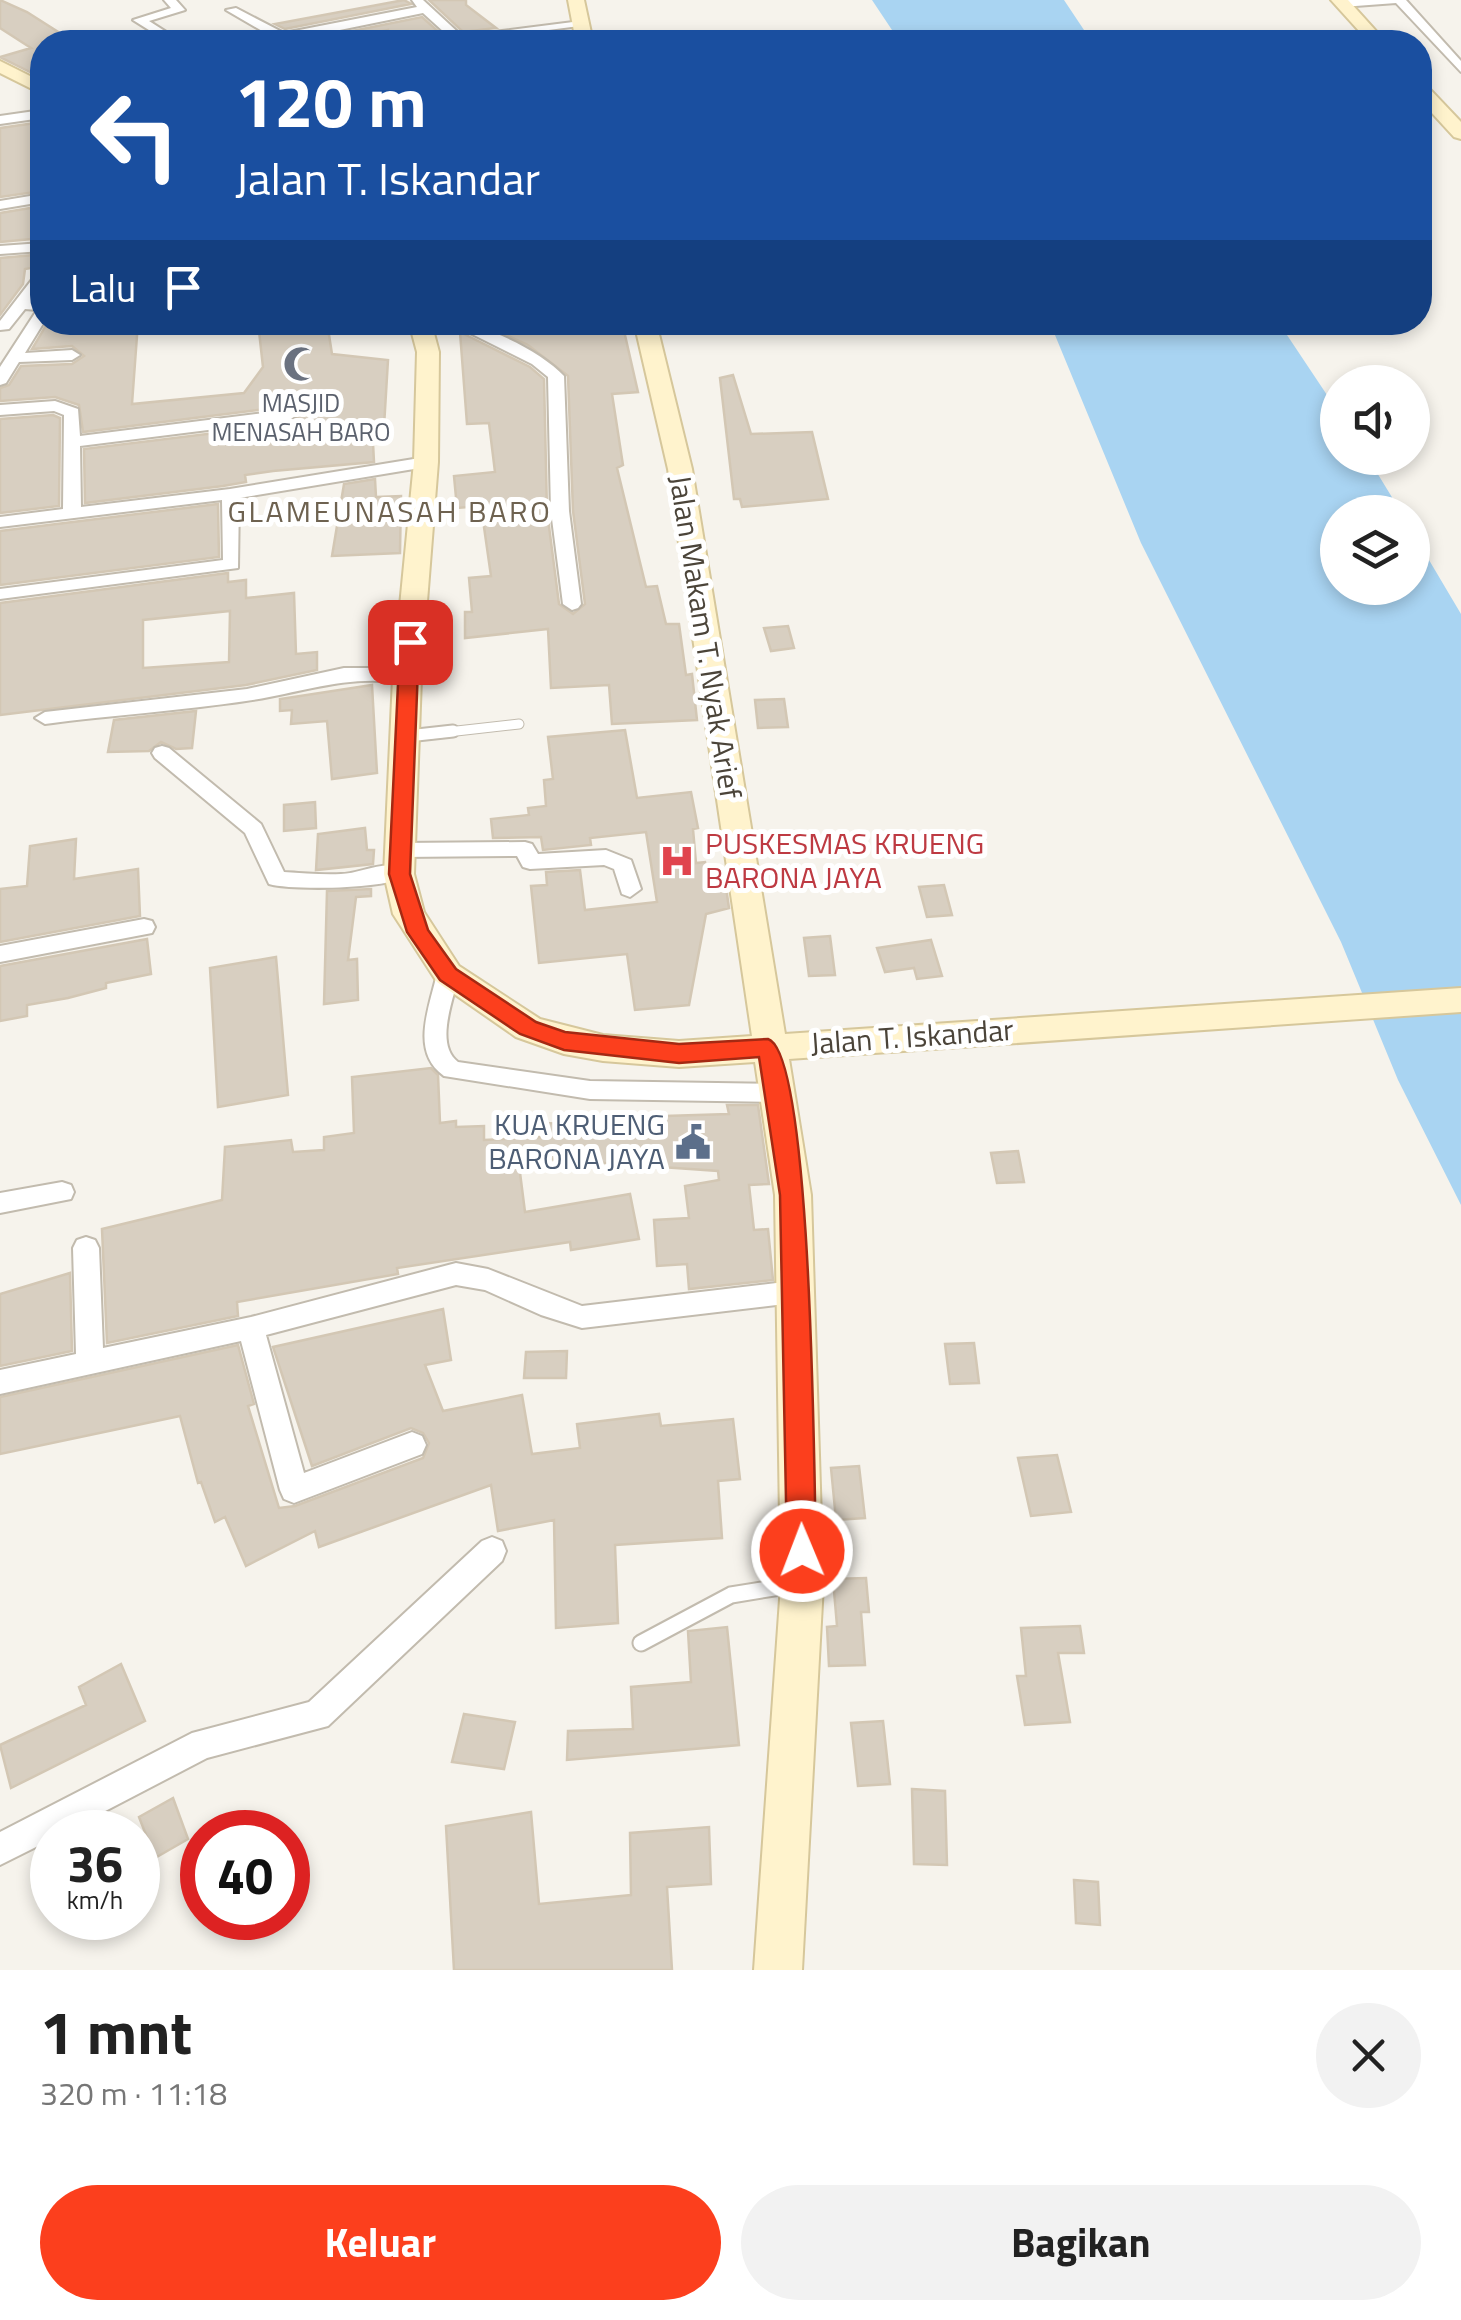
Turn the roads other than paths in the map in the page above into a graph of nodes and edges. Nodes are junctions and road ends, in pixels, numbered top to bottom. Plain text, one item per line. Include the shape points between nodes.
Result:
1 (170, 0) edge
2 (576, 0) edge
3 (1396, 0) edge
4 (1344, 2) edge
5 (421, 5) edge
6 (232, 10) dead end
7 (156, 30) edge
8 (267, 30) edge
9 (324, 30) edge
10 (449, 30) edge
11 (582, 30) edge
12 (1368, 30) edge
13 (1425, 30) edge
14 (1432, 38) edge
15 (0, 66) edge
16 (1461, 68) edge
17 (30, 82) edge
18 (1432, 101) edge
19 (30, 116) edge
20 (0, 120) edge
21 (1461, 133) edge
22 (30, 200) edge
23 (0, 204) edge
24 (30, 248) edge
25 (0, 250) edge
26 (30, 292) edge
27 (21, 304) junction
28 (30, 307) edge
29 (4, 326) dead end
30 (30, 331) edge
31 (423, 335) edge
32 (483, 335) edge
33 (648, 335) edge
34 (72, 355) dead end
35 (14, 358) junction
36 (0, 380) edge
37 (0, 410) edge
38 (289, 415) dead end
39 (74, 442) junction
40 (426, 462) junction
41 (230, 494) junction
42 (72, 512) junction
43 (0, 522) edge
44 (0, 594) edge
45 (572, 604) dead end
46 (406, 678) junction
47 (45, 718) dead end
48 (520, 724) dead end
49 (404, 737) junction
50 (162, 753) dead end
51 (400, 862) junction
52 (630, 889) dead end
53 (144, 927) dead end
54 (0, 954) edge
55 (448, 974) junction
56 (1461, 1000) edge
57 (768, 1048) junction
58 (779, 1093) junction
59 (62, 1192) dead end
60 (0, 1203) edge
61 (86, 1248) dead end
62 (793, 1292) junction
63 (251, 1328) junction
64 (90, 1364) junction
65 (0, 1382) edge
66 (412, 1444) dead end
67 (492, 1550) dead end
68 (802, 1585) junction
69 (641, 1643) dead end
70 (0, 1848) edge
71 (778, 1970) edge

1 - 7 street via 178,10 139,20
2 - 11 street
3 - 4 street
3 - 13 street
4 - 12 street
5 - 9 street
5 - 10 street
6 - 8 street
14 - 16 street
15 - 17 street
18 - 21 street
19 - 20 street
22 - 23 street
24 - 25 street
26 - 27 street
27 - 28 street
27 - 29 street
30 - 35 street
31 - 40 street, Jalan T. Iskandar
32 - 45 street via 556,376 560,511
33 - 57 street, Jalan Makam T. Nyak Arief via 680,469
34 - 35 street
35 - 36 street
37 - 39 street via 68,409
38 - 39 street
39 - 42 street
40 - 41 street
40 - 46 street, Jalan T. Iskandar
41 - 42 street
41 - 44 street via 232,564
42 - 43 street
46 - 47 street via 346,672 244,696
46 - 49 street, Jalan T. Iskandar
48 - 49 lane
49 - 51 street, Jalan T. Iskandar
50 - 51 street via 254,829 277,879 348,882
51 - 52 street via 525,849 530,862 606,857 624,865
51 - 55 street, Jalan T. Iskandar via 418,932
53 - 54 street
55 - 57 street, Jalan T. Iskandar via 528,1028 564,1041 679,1054
55 - 58 street via 434,1038 440,1062 452,1070 590,1090
56 - 57 street, Jalan T. Iskandar
57 - 58 street, Jalan Makam T. Nyak Arief
58 - 62 street, Jalan Makam T. Nyak Arief via 793,1195
59 - 60 street
61 - 64 street
62 - 63 street via 582,1317 456,1274
62 - 68 street, Jalan Makam T. Nyak Arief
63 - 64 street
63 - 66 street via 294,1490
64 - 65 street
67 - 70 street via 318,1715 203,1744
68 - 69 lane via 762,1585 714,1598
68 - 71 street, Jalan Makam T. Nyak Arief

